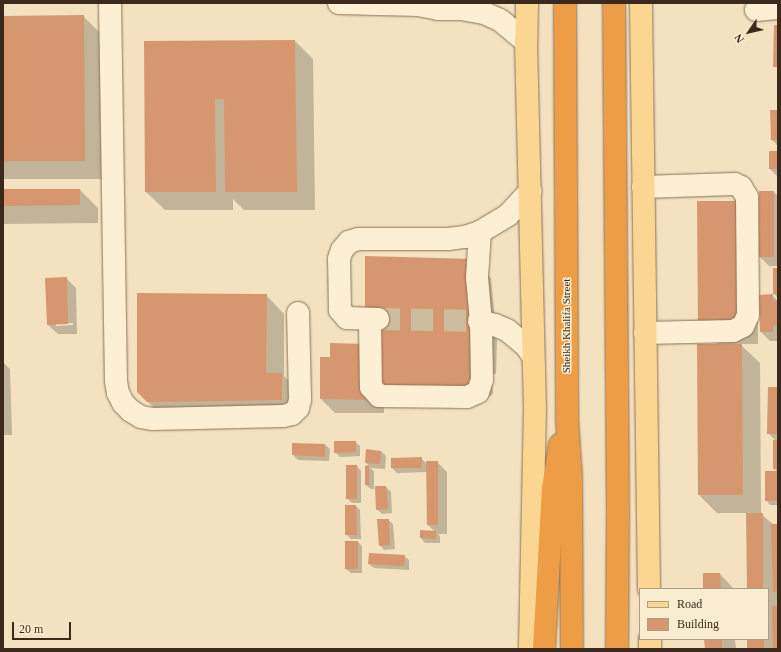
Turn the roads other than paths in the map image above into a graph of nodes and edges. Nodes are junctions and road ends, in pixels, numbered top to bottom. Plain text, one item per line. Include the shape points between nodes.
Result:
1 (110, 3) edge
2 (340, 3) edge
3 (527, 3) edge
4 (565, 3) edge
5 (614, 3) edge
6 (642, 3) edge
7 (422, 4) edge
8 (778, 8) edge
9 (756, 10) dead end
10 (526, 42) junction
11 (643, 186) junction
12 (530, 191) junction
13 (480, 232) junction
14 (298, 313) dead end
15 (480, 321) junction
16 (645, 338) junction
17 (738, 341) dead end
18 (533, 356) junction
19 (567, 419) junction
20 (648, 588) edge
21 (530, 649) edge
22 (544, 649) edge
23 (572, 649) edge
24 (618, 649) edge

1 - 14 street via 116,381 123,403 141,417 152,419 292,414 298,408 300,399
2 - 7 street
3 - 10 main road
4 - 19 highway, Sheikh Khalifa Street
5 - 24 highway
6 - 11 main road
7 - 10 street via 438,9 484,13 500,20
8 - 9 street
10 - 12 main road
11 - 16 main road
11 - 16 street via 735,184 741,187 748,198 748,315 743,326 733,332
12 - 13 street via 508,215
12 - 18 main road
13 - 15 street via 477,277
13 - 15 street via 448,239 358,239 349,242 339,259 340,310 347,318 374,319 371,387 379,396 467,397 478,392 482,380
15 - 18 street via 507,330 526,346
16 - 17 street
16 - 20 main road
18 - 21 main road via 535,408
19 - 22 highway via 558,453 553,489
19 - 23 highway, Sheikh Khalifa Street

